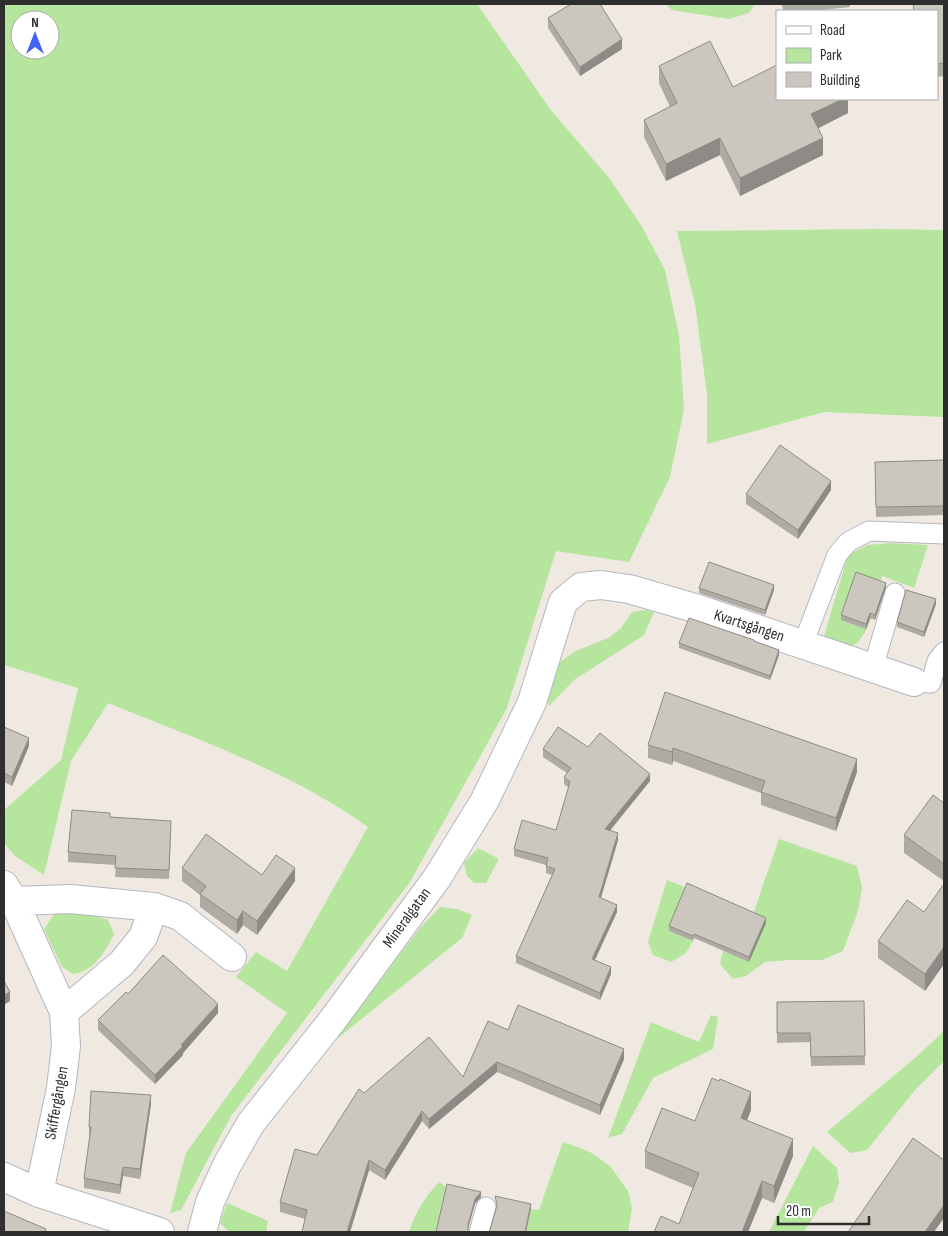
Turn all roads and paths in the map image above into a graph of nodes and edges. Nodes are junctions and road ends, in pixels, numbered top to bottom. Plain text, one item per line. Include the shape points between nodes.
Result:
1 (944, 534) edge
2 (580, 587) joint
3 (895, 593) dead end
4 (803, 644) junction
5 (944, 652) edge
6 (873, 668) junction
7 (914, 682) joint
8 (9, 893) edge
9 (154, 907) junction
10 (232, 957) dead end
11 (64, 1012) junction
12 (4, 1177) edge
13 (39, 1193) junction
14 (486, 1207) dead end
15 (160, 1232) edge
16 (202, 1232) edge
17 (480, 1232) edge

1 - 4 lane via 869,532 848,542 837,555
2 - 4 street, Kvartsgången via 601,585 629,589
2 - 16 street, Mineralgatan via 563,602 532,702 485,800 437,878 332,1021 251,1123 210,1202
3 - 6 lane
4 - 6 street, Kvartsgången
5 - 7 lane via 937,661 931,683
6 - 7 street, Kvartsgången
8 - 9 street, Skiffergången
8 - 11 street, Skiffergången
9 - 10 street, Skiffergången via 180,916
9 - 11 street via 143,937 122,963
11 - 13 street, Skiffergången via 66,1046 61,1088
12 - 13 street
13 - 15 street
14 - 17 lane

